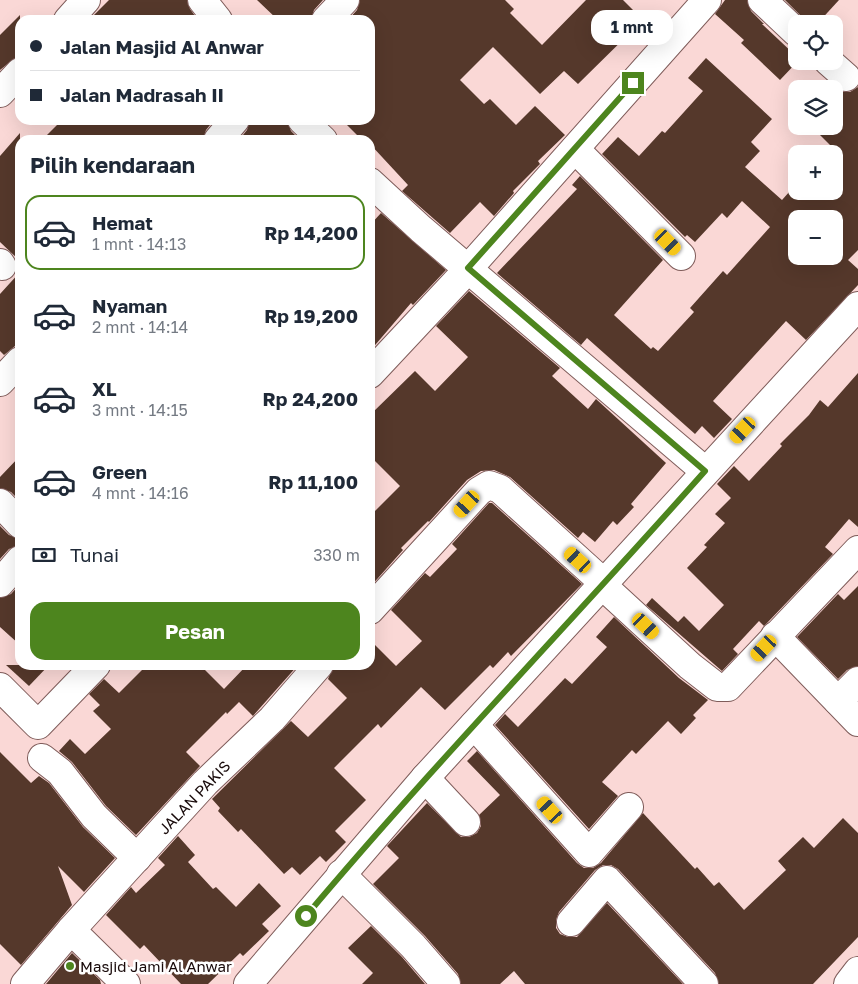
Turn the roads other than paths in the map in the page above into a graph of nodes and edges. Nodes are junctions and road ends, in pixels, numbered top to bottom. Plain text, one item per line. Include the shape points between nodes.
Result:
1 (86, 0) edge
2 (202, 0) edge
3 (345, 0) edge
4 (707, 0) edge
5 (762, 0) edge
6 (72, 15) edge
7 (214, 15) edge
8 (331, 15) edge
9 (788, 24) edge
10 (15, 77) edge
11 (0, 93) edge
12 (231, 125) edge
13 (308, 125) edge
14 (222, 135) edge
15 (318, 135) edge
16 (575, 149) junction
17 (375, 186) edge
18 (681, 256) dead end
19 (468, 268) junction
20 (858, 306) edge
21 (15, 366) edge
22 (375, 369) edge
23 (0, 382) edge
24 (705, 471) junction
25 (0, 503) edge
26 (15, 519) edge
27 (858, 550) edge
28 (15, 566) edge
29 (0, 583) edge
30 (604, 585) junction
31 (375, 605) edge
32 (776, 636) junction
33 (91, 670) edge
34 (315, 670) edge
35 (858, 681) edge
36 (0, 687) edge
37 (838, 701) junction
38 (858, 722) edge
39 (474, 725) junction
40 (42, 758) dead end
41 (425, 778) junction
42 (629, 807) dead end
43 (466, 822) dead end
44 (137, 858) junction
45 (341, 874) junction
46 (571, 922) dead end
47 (71, 930) junction
48 (858, 971) edge
49 (690, 979) edge
50 (26, 984) edge
51 (126, 984) edge
52 (248, 984) edge
53 (446, 984) edge
54 (848, 984) edge

1 - 6 street
2 - 7 street
3 - 8 street
4 - 16 street
5 - 9 street
10 - 11 street
12 - 14 street
13 - 15 street
16 - 18 street
16 - 19 street
17 - 19 street
19 - 22 street
19 - 24 street
20 - 24 street
21 - 23 street
24 - 30 street
25 - 26 street
27 - 32 street
28 - 29 street
30 - 31 street via 497,486 489,484
30 - 32 street via 690,666 717,687 728,687
30 - 39 street
32 - 37 street
33 - 36 street via 38,726
34 - 44 street, JALAN PAKIS via 272,719 205,783
35 - 37 street
37 - 38 street
39 - 41 street
39 - 42 street via 588,853
40 - 44 street via 60,772 94,816
41 - 43 street
41 - 45 street
44 - 47 street, JALAN PAKIS
45 - 52 street
45 - 53 street
46 - 49 street via 607,880
47 - 50 street, JALAN PAKIS
47 - 51 street
48 - 54 street

